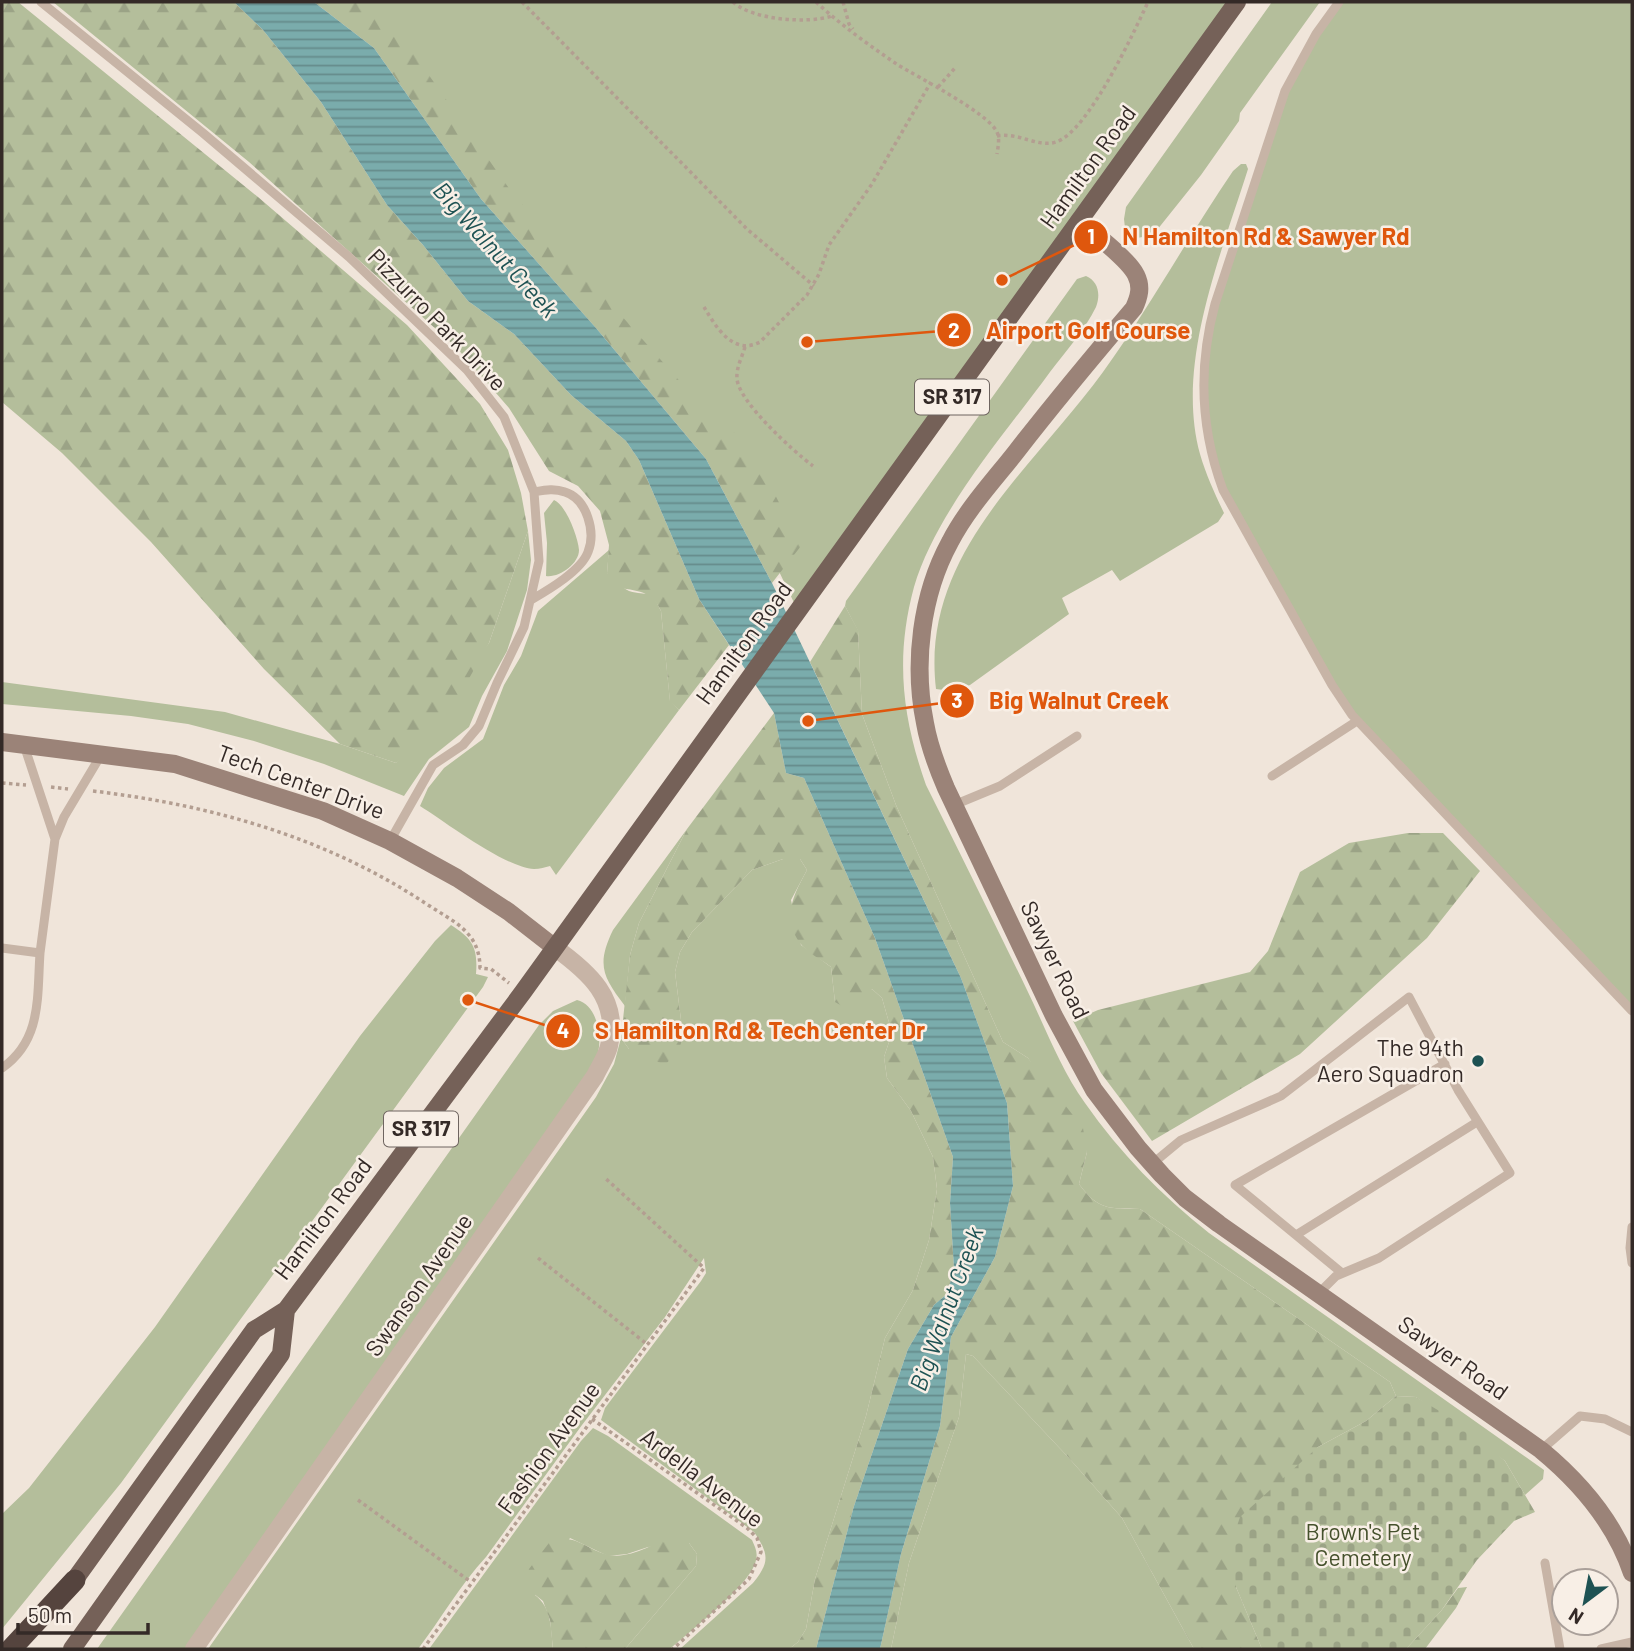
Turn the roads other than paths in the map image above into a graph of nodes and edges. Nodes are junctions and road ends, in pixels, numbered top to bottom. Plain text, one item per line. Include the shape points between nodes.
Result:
1 (41, 2) edge
2 (1237, 2) edge
3 (1339, 2) edge
4 (1079, 221) junction
5 (534, 492) junction
6 (531, 600) junction
7 (1357, 721) junction
8 (1077, 736) dead end
9 (2, 742) edge
10 (24, 745) junction
11 (101, 755) junction
12 (1272, 776) dead end
13 (953, 805) junction
14 (55, 839) junction
15 (390, 841) junction
16 (554, 947) junction
17 (2, 948) edge
18 (40, 953) junction
19 (1632, 1012) edge
20 (1445, 1064) junction
21 (2, 1068) edge
22 (1477, 1122) junction
23 (1152, 1164) junction
24 (1632, 1227) edge
25 (1296, 1236) junction
26 (1632, 1263) edge
27 (1342, 1273) junction
28 (1318, 1294) junction
29 (286, 1310) junction
30 (1632, 1432) edge
31 (1541, 1450) junction
32 (1545, 1563) dead end
33 (1632, 1573) edge
34 (75, 1580) junction
35 (1632, 1642) edge
36 (11, 1649) edge
37 (24, 1649) edge
38 (72, 1649) edge
39 (194, 1649) edge
40 (1560, 1649) edge
41 (1601, 1649) edge

1 - 5 lane, Pizzurro Park Drive via 307,221 459,363 504,417
2 - 4 main road, Hamilton Road / SR 317
3 - 7 lane via 1285,91 1210,323 1203,395 1212,460 1223,490 1332,685
4 - 13 street, Sawyer Road via 1128,264 1136,275 1139,295 1134,308 972,509 950,541 936,575 922,632 920,692 933,757
4 - 16 main road, Hamilton Road / SR 317
5 - 6 lane, Pizzurro Park Drive via 539,561
5 - 6 lane via 549,488 568,492 586,511 592,532 588,553 575,568
6 - 15 lane, Pizzurro Park Drive via 524,627 479,726 463,745 433,765
7 - 12 lane
7 - 19 lane
8 - 13 lane via 1000,786
9 - 10 street, Tech Center Drive
10 - 11 street, Tech Center Drive
10 - 14 lane
11 - 14 lane
11 - 15 street, Tech Center Drive via 175,764 323,811
13 - 23 street, Sawyer Road via 1078,1062 1114,1118
14 - 18 lane
15 - 16 street, Tech Center Drive via 457,878
16 - 29 main road, Hamilton Road / SR 317
16 - 39 street, Swanson Avenue via 578,964 610,1006 609,1047 595,1076
17 - 18 lane
18 - 21 lane via 36,1023 15,1059
20 - 22 lane
20 - 23 lane via 1409,997 1281,1096 1181,1140
20 - 25 lane via 1235,1185
22 - 25 lane
22 - 27 lane via 1510,1173 1379,1258
23 - 28 street, Sawyer Road via 1185,1198
24 - 26 lane
25 - 27 lane
27 - 28 lane
28 - 31 street, Sawyer Road
29 - 34 main road, Hamilton Road / SR 317 via 254,1330
29 - 38 main road, Hamilton Road via 281,1354
30 - 31 lane via 1605,1419 1580,1416
31 - 33 street, Sawyer Road via 1594,1503
32 - 40 lane
34 - 36 highway
34 - 37 main road, Hamilton Road / SR 317
35 - 41 lane

